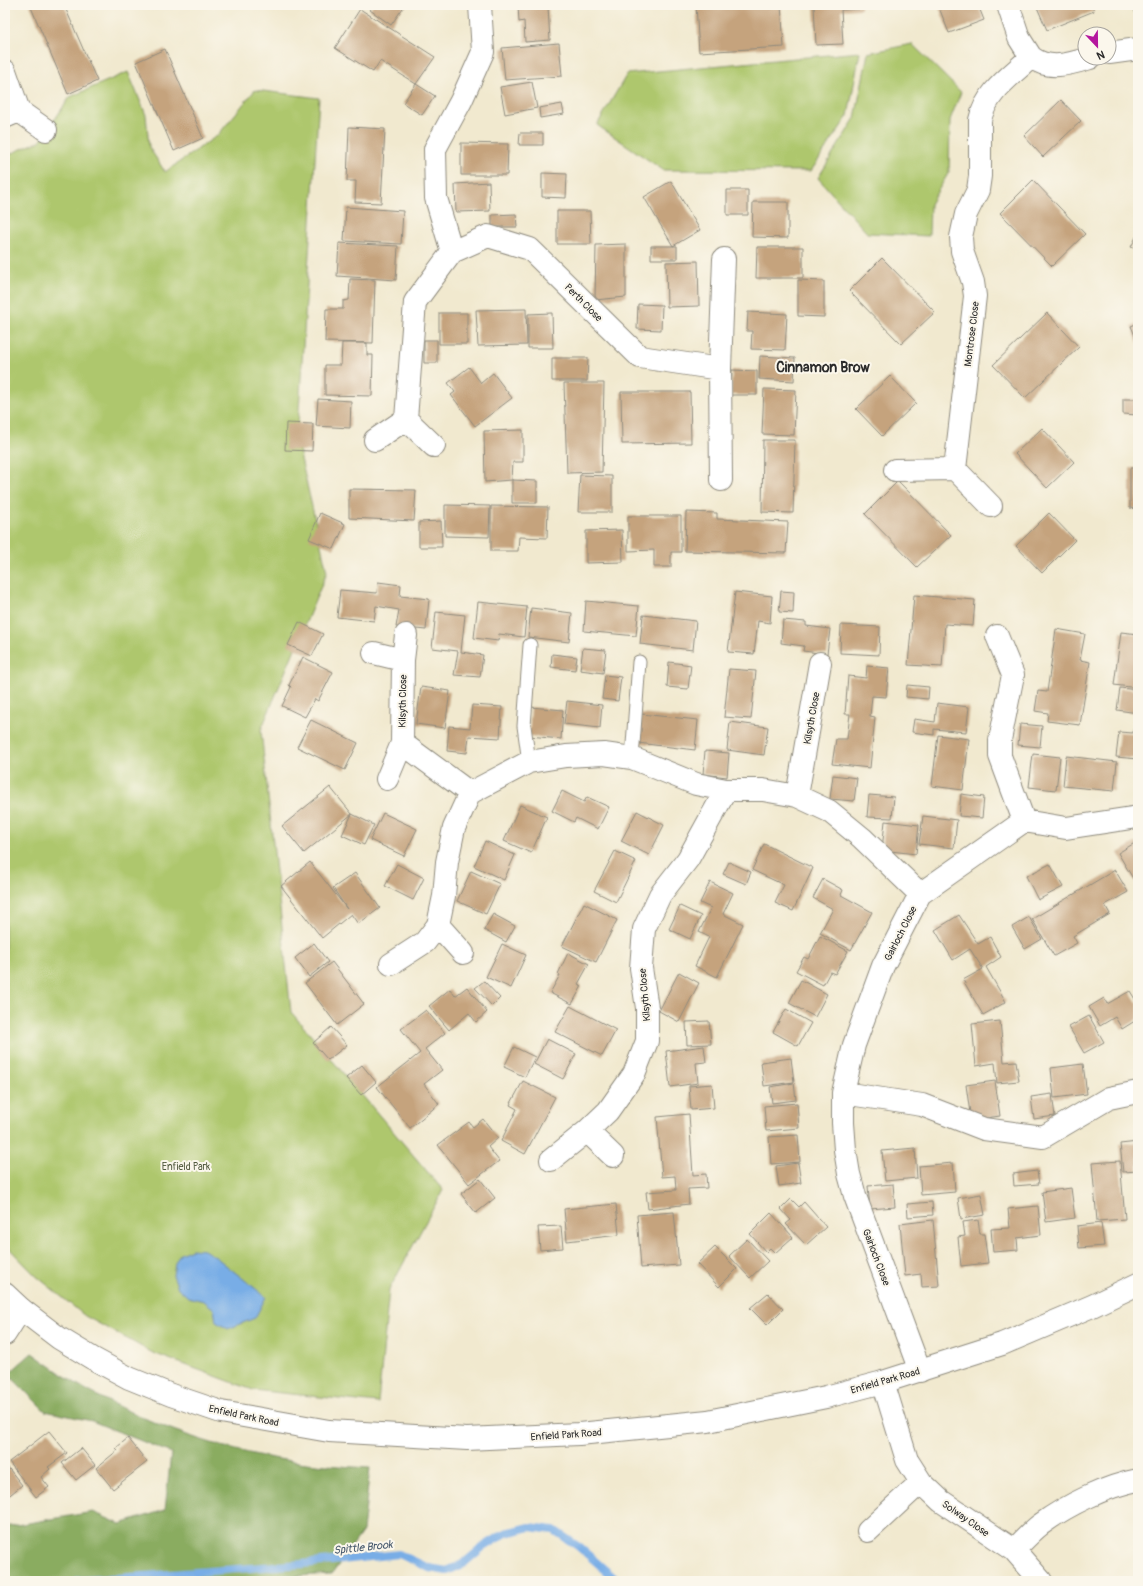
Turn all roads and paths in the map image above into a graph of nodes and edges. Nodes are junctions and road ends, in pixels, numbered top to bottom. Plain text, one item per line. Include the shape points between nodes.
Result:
1 (480, 5) edge
2 (1008, 5) edge
3 (1138, 49) edge
4 (1117, 52) edge
5 (1031, 57) junction
6 (1077, 61) edge
7 (5, 70) edge
8 (12, 114) edge
9 (46, 130) dead end
10 (452, 252) junction
11 (724, 259) dead end
12 (720, 369) junction
13 (406, 419) junction
14 (375, 440) dead end
15 (434, 446) dead end
16 (955, 469) junction
17 (895, 470) dead end
18 (721, 480) dead end
19 (991, 506) dead end
20 (406, 635) dead end
21 (996, 636) dead end
22 (530, 645) dead end
23 (374, 652) dead end
24 (403, 660) junction
25 (639, 662) dead end
26 (820, 663) dead end
27 (402, 742) junction
28 (632, 758) junction
29 (529, 762) junction
30 (387, 779) dead end
31 (726, 790) junction
32 (470, 793) junction
33 (797, 796) junction
34 (1138, 817) edge
35 (1024, 821) junction
36 (920, 894) junction
37 (438, 925) junction
38 (463, 953) dead end
39 (390, 964) dead end
40 (1138, 1092) edge
41 (843, 1093) junction
42 (587, 1131) junction
43 (613, 1156) dead end
44 (551, 1160) dead end
45 (1138, 1284) edge
46 (5, 1294) edge
47 (21, 1309) junction
48 (5, 1334) edge
49 (920, 1371) junction
50 (883, 1382) junction
51 (1138, 1480) edge
52 (921, 1482) junction
53 (868, 1531) dead end
54 (1014, 1550) junction
55 (1041, 1581) edge

1 - 10 street via 483,52 461,101 435,149 436,198
2 - 5 street via 1019,38
3 - 4 street
5 - 6 street via 1038,63 1048,66
5 - 16 street, Montrose Close via 994,92 984,105 980,120 978,190 966,214 961,237 962,251 975,296
7 - 8 street
8 - 9 street
10 - 12 street, Perth Close via 488,236 530,249 640,357
10 - 13 street, Perth Close via 415,302
11 - 12 street
12 - 18 street
13 - 14 street
13 - 15 street
16 - 17 street
16 - 19 street
20 - 24 street, Kilsyth Close
21 - 35 street via 1012,675 1000,740 1000,756
22 - 29 lane via 524,726
23 - 24 street, Kilsyth Close
24 - 27 street, Kilsyth Close
25 - 28 lane
26 - 33 street, Kilsyth Close
27 - 30 street, Kilsyth Close
27 - 32 street, Kilsyth Close
28 - 29 street via 604,754 566,756
28 - 31 street via 696,784
29 - 32 street
31 - 33 street via 763,790
31 - 42 street, Kilsyth Close via 688,859 660,895 644,929 641,968 647,1008 647,1041 634,1074 608,1111
32 - 37 street via 454,828
33 - 36 street via 829,811 862,838
34 - 35 street via 1066,828
35 - 36 street, Gairloch Close
36 - 41 street, Gairloch Close via 883,966 854,1045
37 - 38 street
37 - 39 street via 425,942
40 - 41 street via 1109,1098 1044,1137 984,1129 922,1105
41 - 49 street, Gairloch Close via 845,1150 855,1196
42 - 43 street
42 - 44 street, Kilsyth Close
45 - 49 street, Enfield Park Road via 1002,1344
46 - 47 street, Enfield Park Road
47 - 48 street
47 - 50 street, Enfield Park Road via 59,1338 92,1358 129,1378 171,1395 221,1412 329,1431 467,1439 579,1434 708,1421 826,1397
49 - 50 street, Enfield Park Road
50 - 52 street, Solway Close via 907,1460
51 - 54 street via 1126,1482 1076,1502 1040,1525
52 - 53 street
52 - 54 street, Solway Close via 941,1501
54 - 55 street, Solway Close

